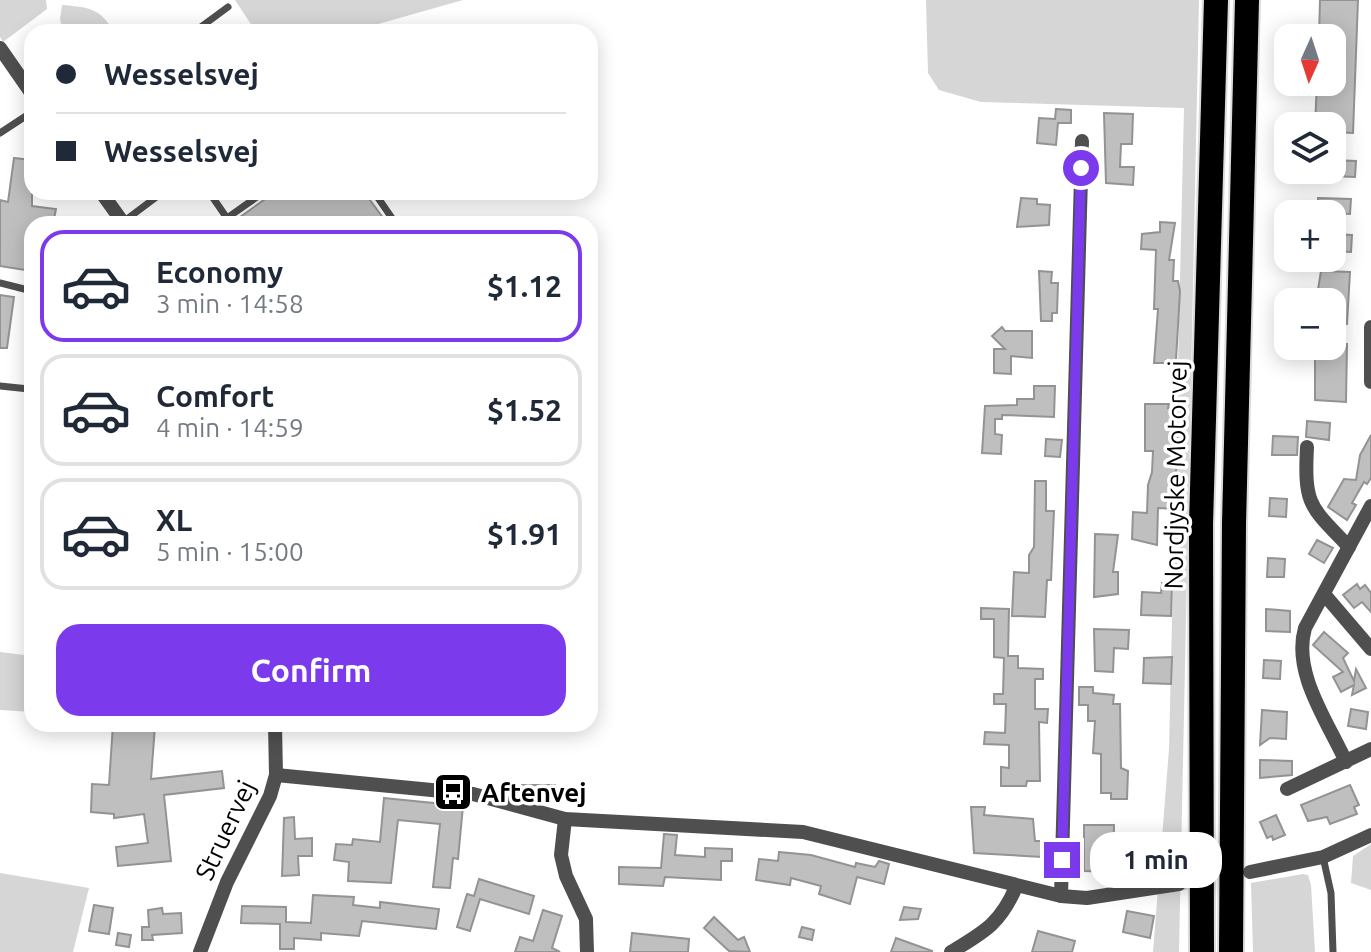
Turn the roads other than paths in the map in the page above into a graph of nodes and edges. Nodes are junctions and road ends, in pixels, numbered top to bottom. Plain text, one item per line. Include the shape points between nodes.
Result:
1 (1216, 0) edge
2 (1247, 0) edge
3 (228, 7) dead end
4 (205, 24) edge
5 (0, 48) edge
6 (24, 82) edge
7 (24, 117) edge
8 (0, 133) edge
9 (1082, 141) dead end
10 (153, 200) edge
11 (254, 200) edge
12 (133, 216) edge
13 (235, 216) edge
14 (0, 283) edge
15 (24, 289) edge
16 (1371, 327) edge
17 (1371, 382) edge
18 (0, 386) edge
19 (24, 389) edge
20 (1307, 447) dead end
21 (1371, 506) edge
22 (1349, 547) junction
23 (1324, 594) junction
24 (1371, 649) edge
25 (275, 732) edge
26 (1371, 749) edge
27 (1346, 762) junction
28 (276, 775) junction
29 (1287, 789) dead end
30 (565, 819) junction
31 (1371, 835) edge
32 (1323, 857) junction
33 (1250, 872) tunnel mouth
34 (1179, 884) tunnel mouth
35 (1016, 887) junction
36 (1061, 896) junction
37 (200, 952) edge
38 (587, 952) edge
39 (951, 952) edge
40 (1202, 952) edge
41 (1231, 952) edge
42 (1333, 952) edge

1 - 40 highway, Nordjyske Motorvej via 1201,524
2 - 41 highway via 1234,524
3 - 4 lane
5 - 6 street
7 - 8 lane
9 - 36 street
10 - 12 lane
11 - 13 lane
14 - 15 lane
16 - 17 street
18 - 19 lane
20 - 22 street via 1307,498
21 - 22 street
22 - 23 street
23 - 24 street
23 - 27 street via 1305,628 1302,663
25 - 28 street, Struervej
26 - 27 street
27 - 29 street
28 - 30 street via 473,794
28 - 37 street, Struervej
30 - 35 street via 803,832
30 - 38 street via 561,855 586,919
31 - 32 street
32 - 33 street
32 - 42 lane via 1331,893
34 - 36 street via 1087,898
35 - 36 street
35 - 39 street via 1005,912 989,929

